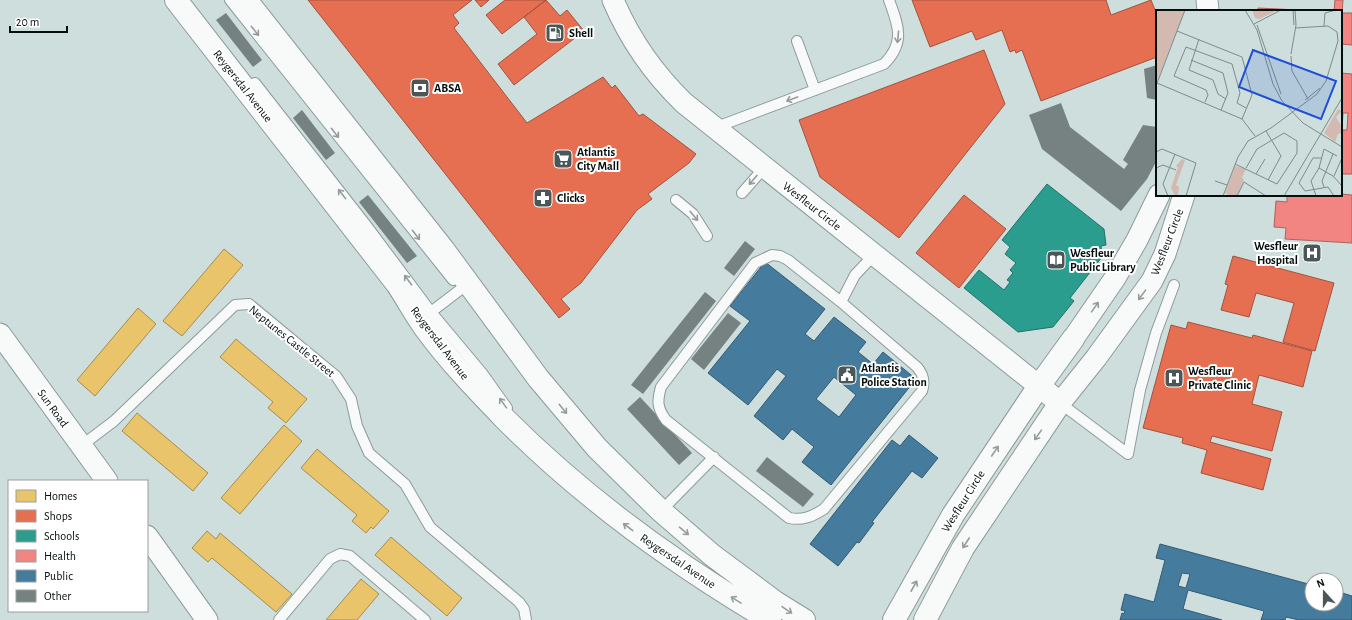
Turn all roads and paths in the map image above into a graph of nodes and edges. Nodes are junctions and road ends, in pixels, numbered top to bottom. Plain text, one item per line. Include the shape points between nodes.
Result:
1 (176, 0) edge
2 (189, 0) edge
3 (230, 0) edge
4 (246, 0) edge
5 (613, 0) edge
6 (889, 0) edge
7 (1195, 0) edge
8 (1207, 0) edge
9 (1194, 10) edge
10 (1208, 10) edge
11 (217, 36) dead end
12 (797, 41) dead end
13 (246, 72) dead end
14 (815, 90) junction
15 (714, 128) junction
16 (764, 168) junction
17 (742, 193) dead end
18 (1159, 196) edge
19 (1184, 196) edge
20 (676, 200) dead end
21 (707, 236) dead end
22 (874, 255) junction
23 (1174, 285) dead end
24 (461, 289) junction
25 (841, 302) junction
26 (431, 312) junction
27 (0, 334) edge
28 (1073, 339) joint
29 (538, 378) junction
30 (1039, 386) junction
31 (1060, 403) junction
32 (81, 446) junction
33 (533, 446) junction
34 (714, 457) junction
35 (106, 480) edge
36 (661, 511) junction
37 (148, 537) edge
38 (207, 620) edge
39 (278, 620) edge
40 (425, 620) edge
41 (526, 620) edge
42 (770, 620) edge
43 (804, 620) edge
44 (894, 620) edge
45 (925, 620) edge

1 - 33 main road, Reygersdal Avenue via 398,284 444,352 472,385
2 - 11 lane
3 -> 24 lane
4 - 29 main road, Reygersdal Avenue via 443,249
5 - 15 street, Wesfleur Circle via 631,38 656,74 684,103
6 -> 14 lane via 899,34 890,58 876,68
7 - 9 street
8 - 10 street
12 - 14 lane
26 -> 13 lane via 366,224
14 -> 15 lane
15 - 16 street, Wesfleur Circle
16 -> 17 lane
16 - 22 street, Wesfleur Circle
28 -> 18 street, Wesfleur Circle via 1115,278
19 -> 31 street, Wesfleur Circle via 1165,254 1152,281
20 -> 21 lane via 692,214
22 - 25 lane via 855,275
22 - 30 street, Wesfleur Circle
23 - 31 lane, Wesfleur Circle via 1156,333 1140,390 1128,454
24 - 26 lane
24 - 29 lane via 505,344
25 - 34 lane via 780,256 772,254 755,263 661,387 658,396 657,404 666,420
25 - 34 lane via 917,367 923,378 922,391 824,509 807,518 789,518
33 -> 26 lane via 482,373
27 - 32 street, Sun Road
28 - 30 main road, Wesfleur Circle
29 -> 36 main road, Reygersdal Avenue via 597,448
30 - 31 main road, Wesfleur Circle
44 -> 30 main road, Wesfleur Circle via 953,515
31 -> 45 main road, Wesfleur Circle via 963,548
32 - 35 street, Sun Road
32 - 41 lane, Neptunes Castle Street via 114,421 235,305 249,304 336,376 351,399 357,426 369,453 405,484 430,527 519,602 524,609
42 -> 33 main road, Reygersdal Avenue via 699,577 628,527
34 - 36 lane
36 -> 43 main road, Reygersdal Avenue via 712,555 775,602
37 - 38 street
39 - 40 lane via 330,559 340,554 350,556

